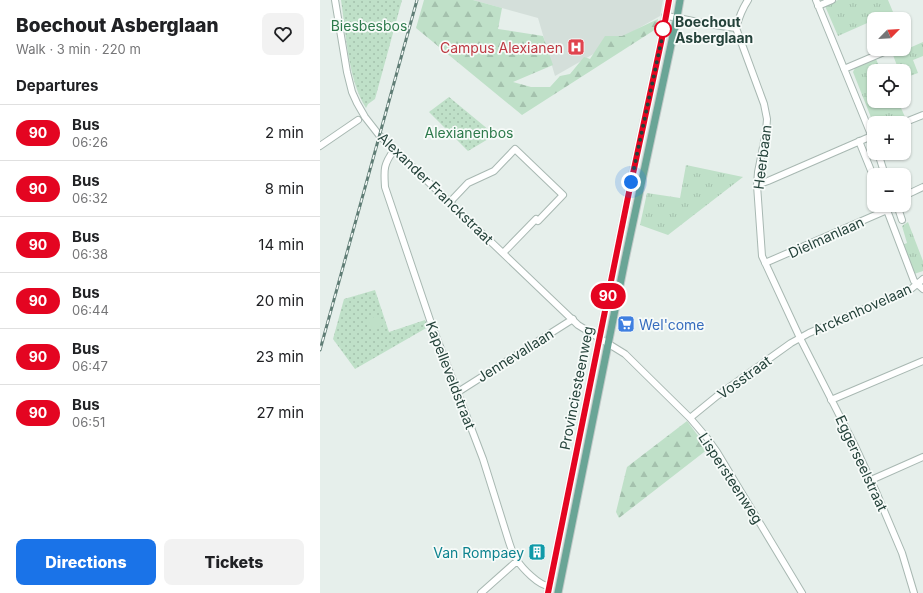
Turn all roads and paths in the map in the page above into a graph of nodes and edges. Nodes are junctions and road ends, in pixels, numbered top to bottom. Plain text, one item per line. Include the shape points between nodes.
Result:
1 (335, 0) edge
2 (669, 0) edge
3 (680, 0) edge
4 (748, 0) edge
5 (832, 0) edge
6 (817, 3) edge
7 (665, 16) junction
8 (677, 17) junction
9 (736, 28) junction
10 (874, 56) edge
11 (844, 68) junction
12 (923, 114) edge
13 (911, 119) edge
14 (358, 120) dead end
15 (867, 124) edge
16 (867, 140) edge
17 (860, 142) junction
18 (320, 146) edge
19 (394, 150) junction
20 (870, 168) edge
21 (757, 184) junction
22 (923, 188) edge
23 (911, 193) edge
24 (450, 202) junction
25 (877, 212) edge
26 (888, 212) edge
27 (899, 212) edge
28 (902, 220) dead end
29 (503, 253) junction
30 (765, 263) junction
31 (923, 279) edge
32 (917, 284) junction
33 (923, 289) edge
34 (573, 319) junction
35 (600, 338) junction
36 (800, 338) junction
37 (609, 343) junction
38 (923, 360) edge
39 (458, 392) junction
40 (831, 400) junction
41 (690, 418) junction
42 (923, 457) edge
43 (871, 480) junction
44 (517, 561) junction
45 (549, 589) edge
46 (481, 593) edge
47 (558, 593) edge
48 (802, 593) edge
49 (914, 593) edge

1 - 19 street, Alexander Franckstraat via 346,72 352,92 365,117
2 - 7 main road, Provinciesteenweg
3 - 8 main road, Provinciesteenweg
4 - 9 street
5 - 6 street
6 - 11 street
7 - 8 street
7 - 35 main road, Provinciesteenweg
8 - 9 street
8 - 37 main road, Provinciesteenweg
9 - 21 street, Heerbaan via 767,119
10 - 11 street
11 - 15 street
12 - 13 street
14 - 18 street
16 - 17 street
17 - 20 street
17 - 21 street
19 - 24 street, Alexander Franckstraat
19 - 39 street, Kapelleveldstraat via 386,162 385,187 431,324
21 - 30 street, Heerbaan via 762,256
22 - 23 street
24 - 29 street, Alexander Franckstraat
24 - 29 street via 468,183 494,171 515,149 563,195 538,221 536,218
25 - 30 street, Dielmanlaan
26 - 32 street
27 - 28 street
29 - 34 street, Alexander Franckstraat
30 - 36 street, Heerbaan
31 - 32 street, Arckenhovelaan
32 - 33 street
32 - 36 street, Arckenhovelaan via 911,289
34 - 35 street, Alexander Franckstraat
34 - 39 street, Jennevallaan
35 - 37 street, Lispersteenweg
35 - 45 main road, Provinciesteenweg
36 - 40 street, Eggerseelstraat
36 - 41 street, Vosstraat
37 - 41 street, Lispersteenweg via 625,354
37 - 47 main road, Provinciesteenweg
38 - 40 street
39 - 44 street, Kapelleveldstraat via 483,459 508,542
40 - 43 street, Eggerseelstraat
41 - 48 street, Lispersteenweg via 717,452
42 - 43 street
43 - 49 street, Eggerseelstraat via 902,553
44 - 45 street, Kapelleveldstraat via 532,577
44 - 46 street

